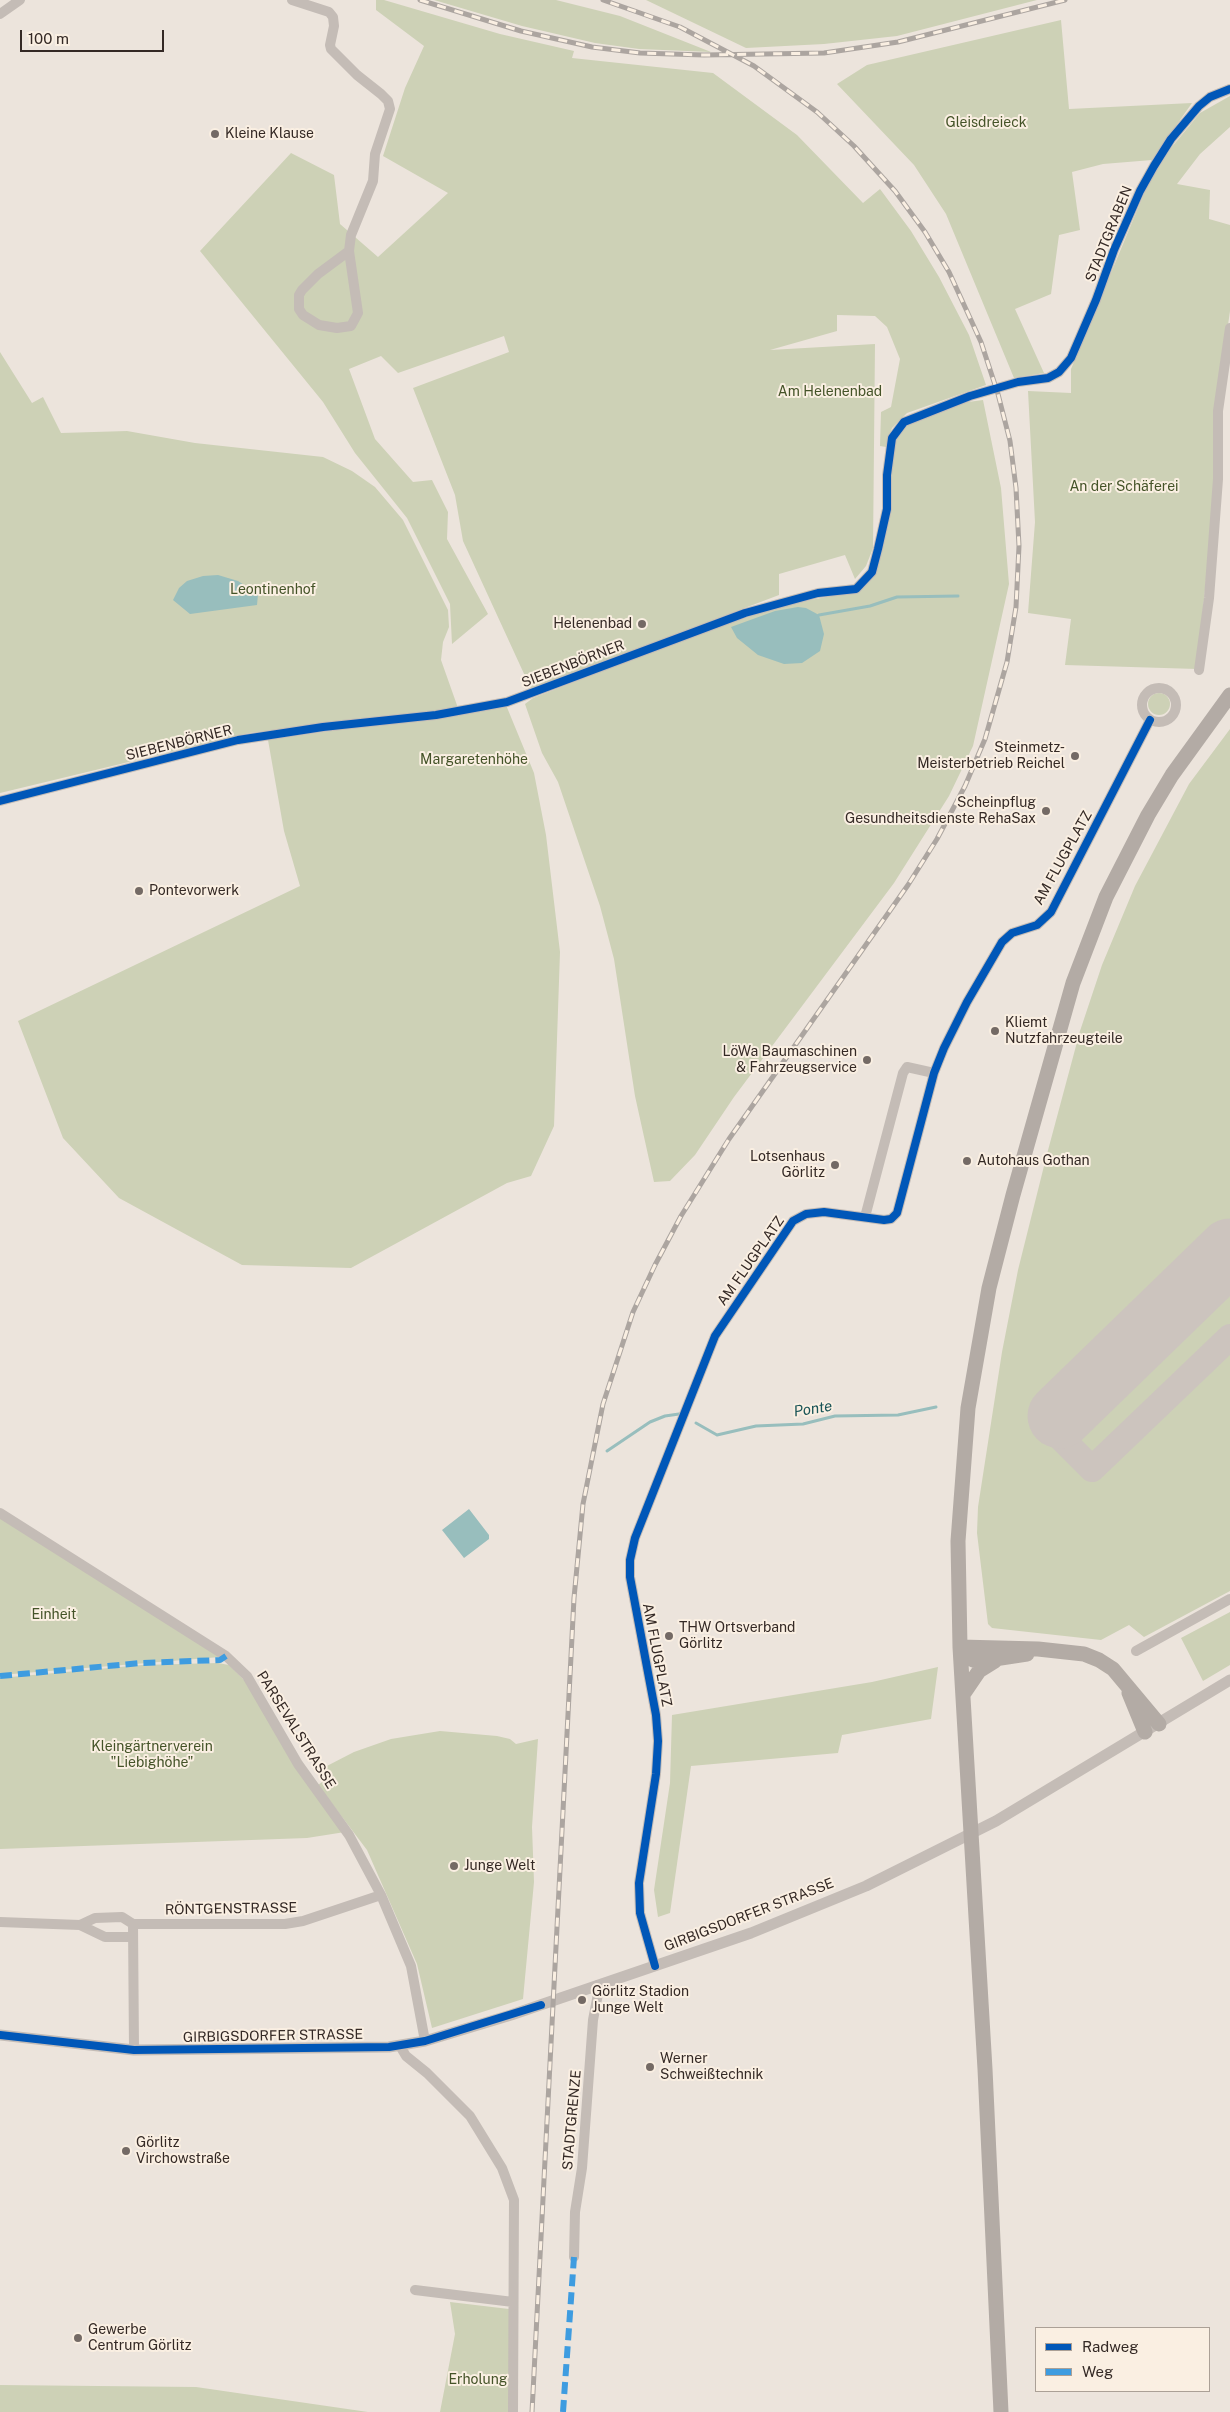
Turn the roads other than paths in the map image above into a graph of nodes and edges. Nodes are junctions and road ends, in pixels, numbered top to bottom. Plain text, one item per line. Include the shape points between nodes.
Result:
1 (20, 0) edge
2 (292, 0) edge
3 (0, 14) edge
4 (1230, 89) edge
5 (349, 251) junction
6 (1230, 328) edge
7 (1018, 382) joint
8 (1199, 670) dead end
9 (1230, 695) edge
10 (1150, 720) dead end
11 (0, 801) edge
12 (934, 1073) junction
13 (865, 1218) junction
14 (0, 1513) edge
15 (1230, 1599) edge
16 (960, 1647) junction
17 (1136, 1650) dead end
18 (1049, 1651) junction
19 (995, 1661) junction
20 (1230, 1680) edge
21 (1126, 1685) junction
22 (964, 1693) junction
23 (1159, 1724) junction
24 (1145, 1732) junction
25 (381, 1895) junction
26 (0, 1922) edge
27 (133, 1924) junction
28 (80, 1925) junction
29 (133, 1937) junction
30 (655, 1966) junction
31 (598, 1986) junction
32 (0, 2035) edge
33 (424, 2041) junction
34 (400, 2046) junction
35 (134, 2050) junction
36 (574, 2257) dead end
37 (415, 2290) dead end
38 (513, 2302) junction
39 (513, 2412) edge
40 (1001, 2412) edge

1 - 3 street
2 - 5 street via 329,12 334,26 331,49 388,101 390,109 375,154 373,181 351,235
4 - 7 street, STADTGRABEN via 1198,106 1154,166 1114,250 1071,358 1059,372 1048,378
5 - 5 street via 318,274 299,295 299,309 303,316 319,325 344,328 356,320 358,304
6 - 8 street via 1218,411 1218,479 1209,598
7 - 11 street, SIEBENBÖRNER via 970,396 904,422 892,438 887,509 872,572 856,589 818,594 745,613 507,702 436,715 238,740
9 - 16 main road via 1172,775 1148,815 1106,897 1067,1002 989,1288 968,1408 958,1541
10 - 12 street, AM FLUGPLATZ via 1051,912 1037,925 1012,933 1002,942 967,1002
12 - 13 street, AM FLUGPLATZ via 897,1213 891,1219
12 - 13 street via 907,1067 903,1073
13 - 30 street, AM FLUGPLATZ via 824,1212 806,1214 793,1221 784,1232 715,1336 636,1538 630,1576 658,1741 639,1883 640,1913
14 - 25 street, PARSEVALSTRASSE via 226,1656 242,1670 298,1764 349,1835
15 - 17 street
16 - 18 main road
16 - 19 main road via 973,1660
16 - 22 main road
18 - 19 main road
18 - 21 main road via 1084,1654 1099,1660 1113,1669
19 - 22 main road via 979,1671
20 - 23 street
21 - 23 main road
21 - 24 main road
22 - 40 main road
23 - 24 street, GIRBIGSDORFER STRASSE
24 - 30 street, GIRBIGSDORFER STRASSE via 996,1821 866,1886
25 - 27 street, RÖNTGENSTRASSE via 285,1924
25 - 33 street, PARSEVALSTRASSE via 410,1966
26 - 28 street, RÖNTGENSTRASSE
27 - 28 street, RÖNTGENSTRASSE via 122,1917 95,1918
27 - 29 street
28 - 29 street, RÖNTGENSTRASSE via 104,1937
29 - 35 street
30 - 31 street, GIRBIGSDORFER STRASSE
31 - 33 street, GIRBIGSDORFER STRASSE
31 - 36 street, STADTGRENZE via 582,2168 575,2212
32 - 35 street, GIRBIGSDORFER STRASSE
33 - 34 street, GIRBIGSDORFER STRASSE
34 - 35 street, GIRBIGSDORFER STRASSE
34 - 38 street via 406,2056 470,2116 502,2168 514,2200
37 - 38 street
38 - 39 street

